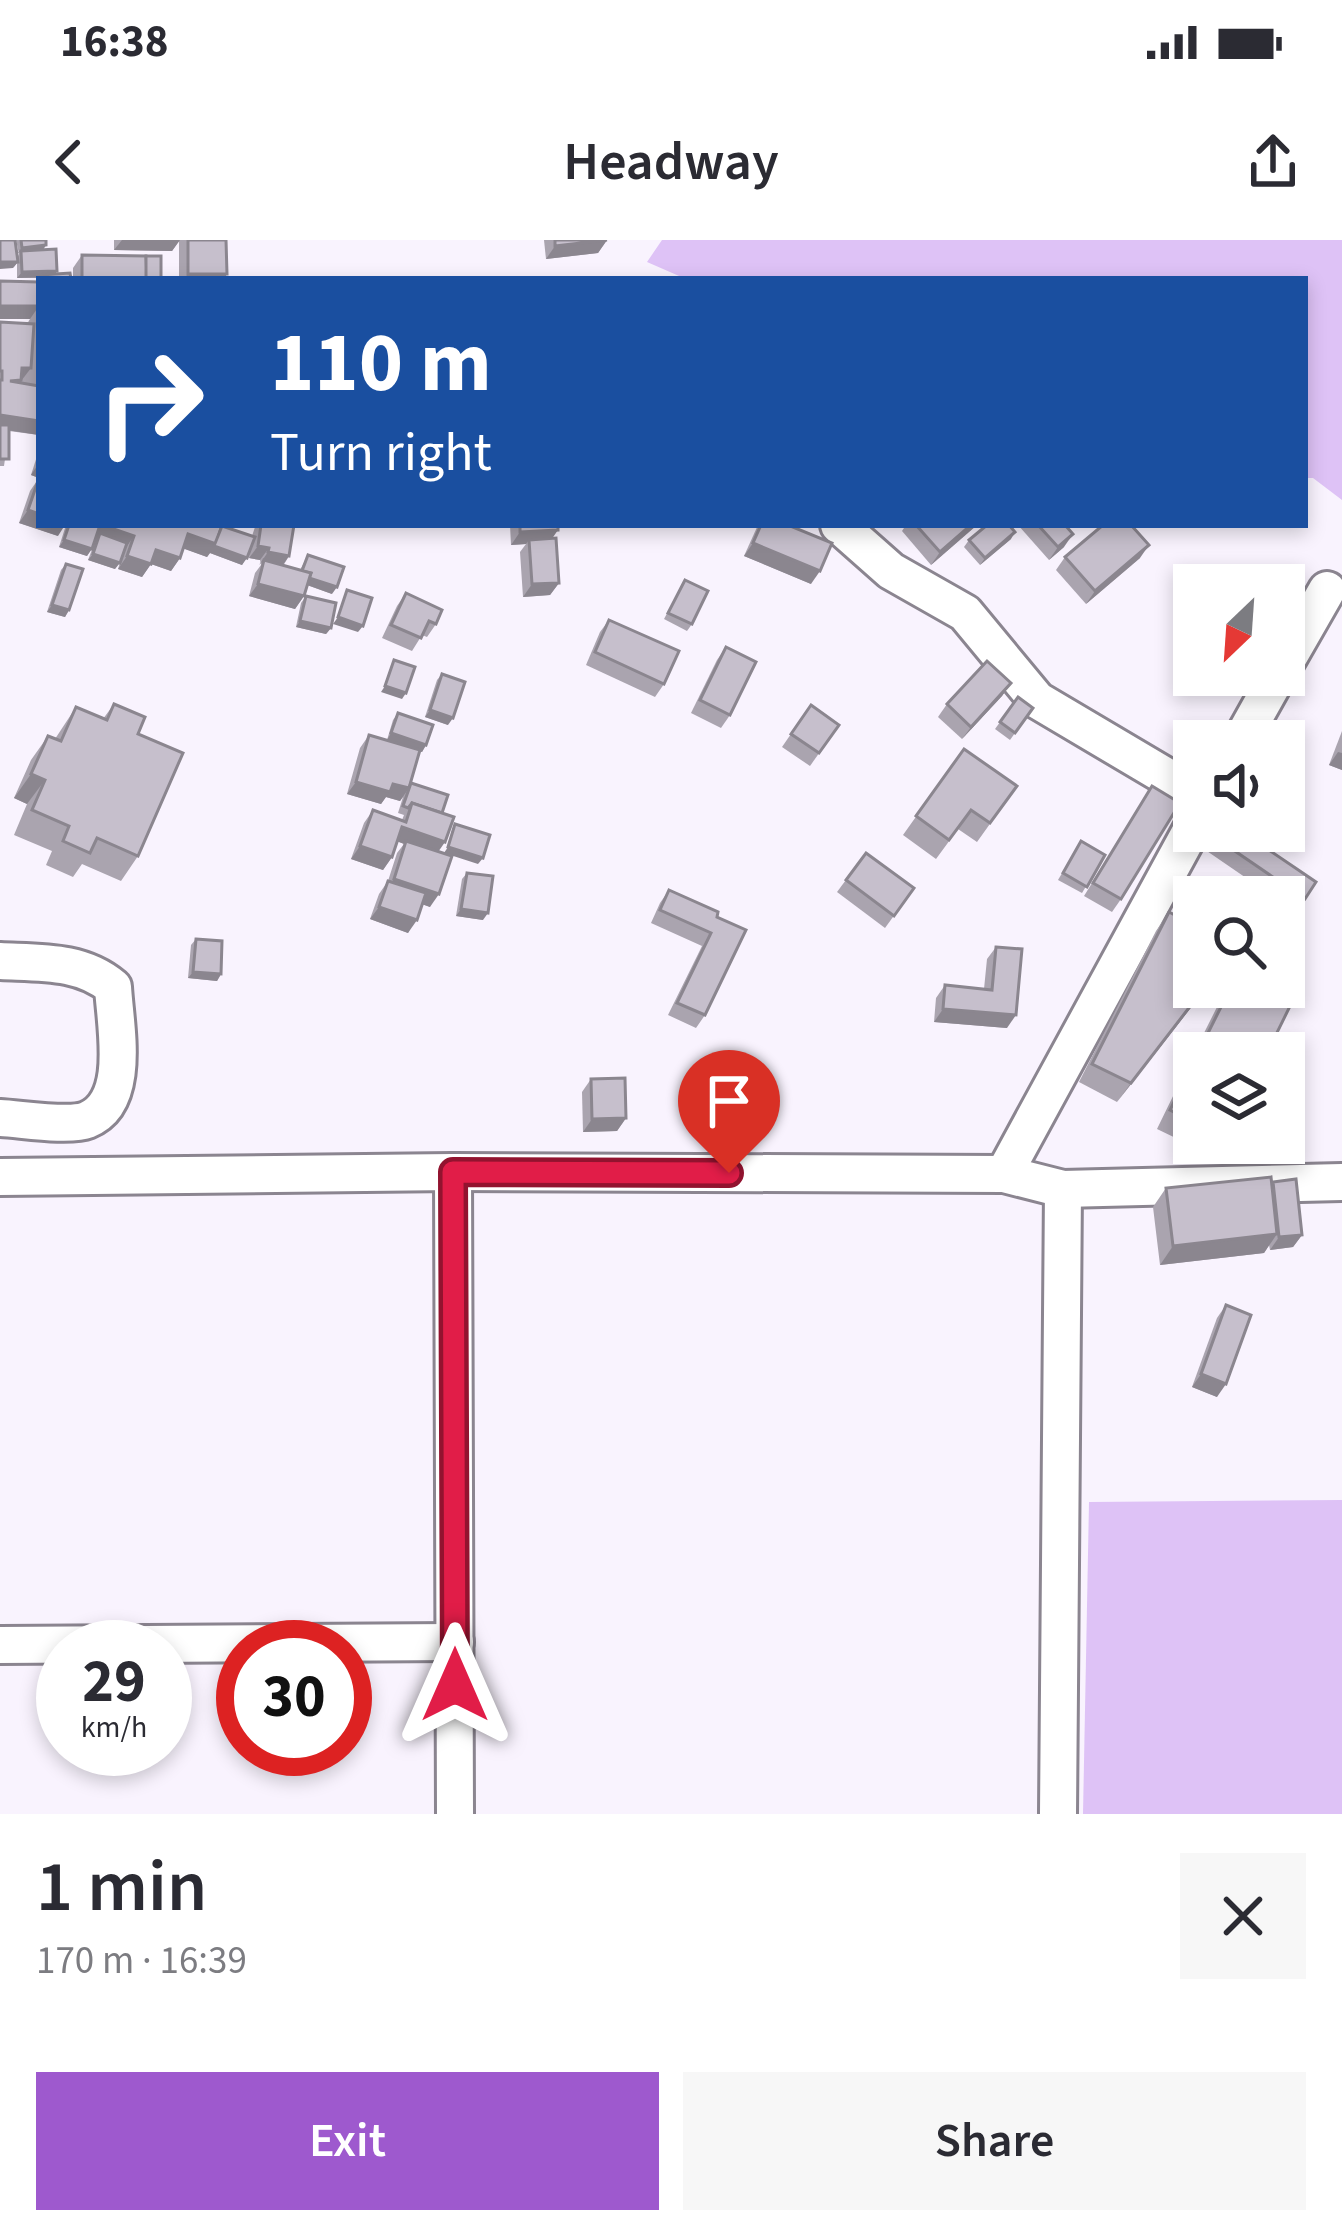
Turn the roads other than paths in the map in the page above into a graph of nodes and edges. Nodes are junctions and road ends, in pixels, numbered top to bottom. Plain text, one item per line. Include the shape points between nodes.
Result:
1 (842, 528) edge
2 (1327, 590) dead end
3 (1305, 628) edge
4 (1173, 781) edge
5 (1179, 852) edge
6 (0, 961) edge
7 (0, 1118) edge
8 (453, 1172) junction
9 (1004, 1174) junction
10 (0, 1177) edge
11 (1342, 1182) edge
12 (1063, 1189) junction
13 (454, 1642) junction
14 (0, 1645) edge
15 (455, 1814) edge
16 (1058, 1814) edge

1 - 4 street via 891,571 965,614 1036,700
2 - 3 street
5 - 9 street
6 - 7 street via 64,964 113,987 116,1078 106,1108 84,1122
8 - 9 street
8 - 10 street
8 - 13 street
9 - 12 street
11 - 12 street
12 - 16 street
13 - 14 street
13 - 15 street

